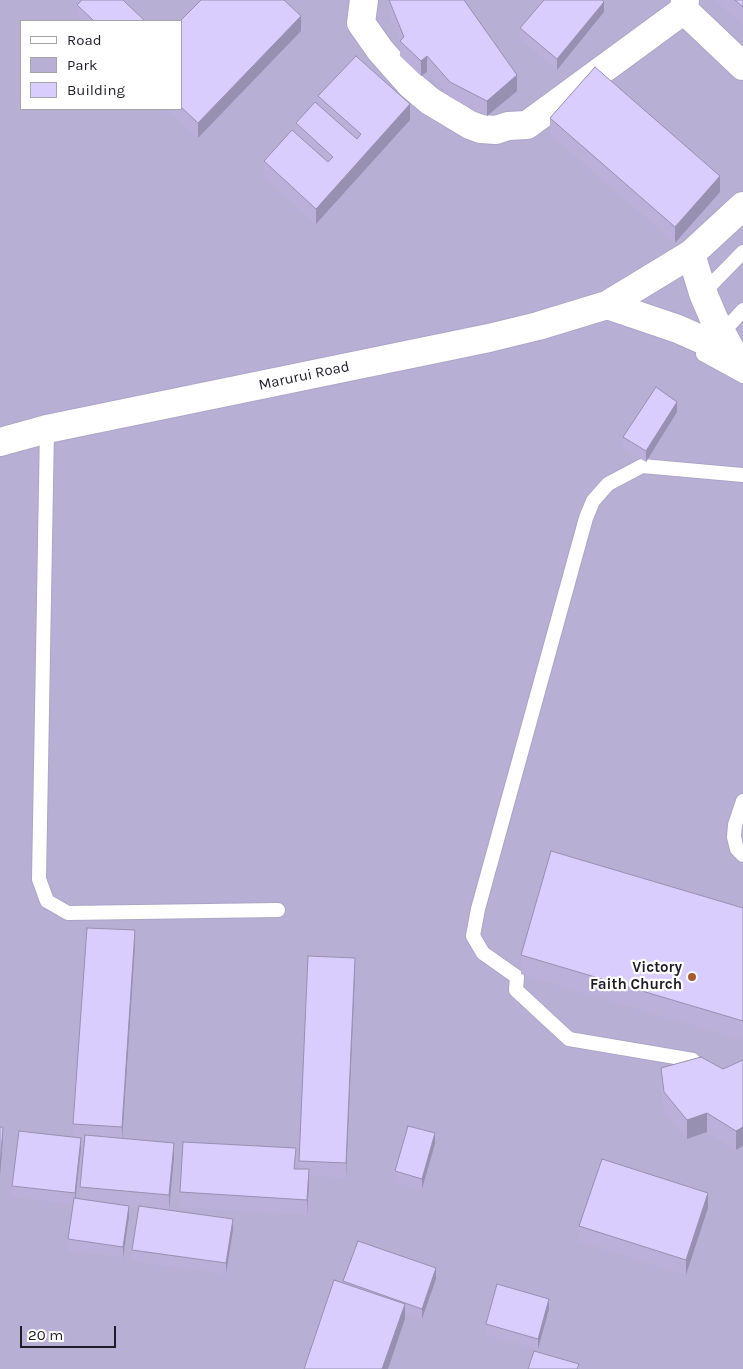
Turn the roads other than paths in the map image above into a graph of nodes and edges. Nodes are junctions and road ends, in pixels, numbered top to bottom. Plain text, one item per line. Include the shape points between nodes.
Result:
1 (364, 0) edge
2 (684, 5) edge
3 (743, 66) edge
4 (743, 206) edge
5 (743, 252) edge
6 (691, 254) junction
7 (703, 293) junction
8 (607, 305) junction
9 (743, 310) edge
10 (728, 347) edge
11 (743, 376) edge
12 (47, 429) junction
13 (0, 442) edge
14 (743, 475) edge
15 (743, 801) edge
16 (743, 856) edge
17 (278, 910) dead end
18 (692, 1060) edge

1 - 2 street via 361,23 411,86 470,125 496,130 527,125
2 - 3 street
4 - 6 street, Marurui Road
5 - 7 lane
6 - 7 street
6 - 8 street, Marurui Road
7 - 10 street
8 - 10 street
8 - 12 street, Marurui Road via 490,338
9 - 10 lane
10 - 11 lane via 703,354
12 - 13 street, Marurui Road
12 - 17 lane via 39,879 47,901 68,913
14 - 18 lane via 642,466 608,484 594,501 586,518 473,936 484,952 517,977 516,990 569,1039
15 - 16 lane via 734,837

